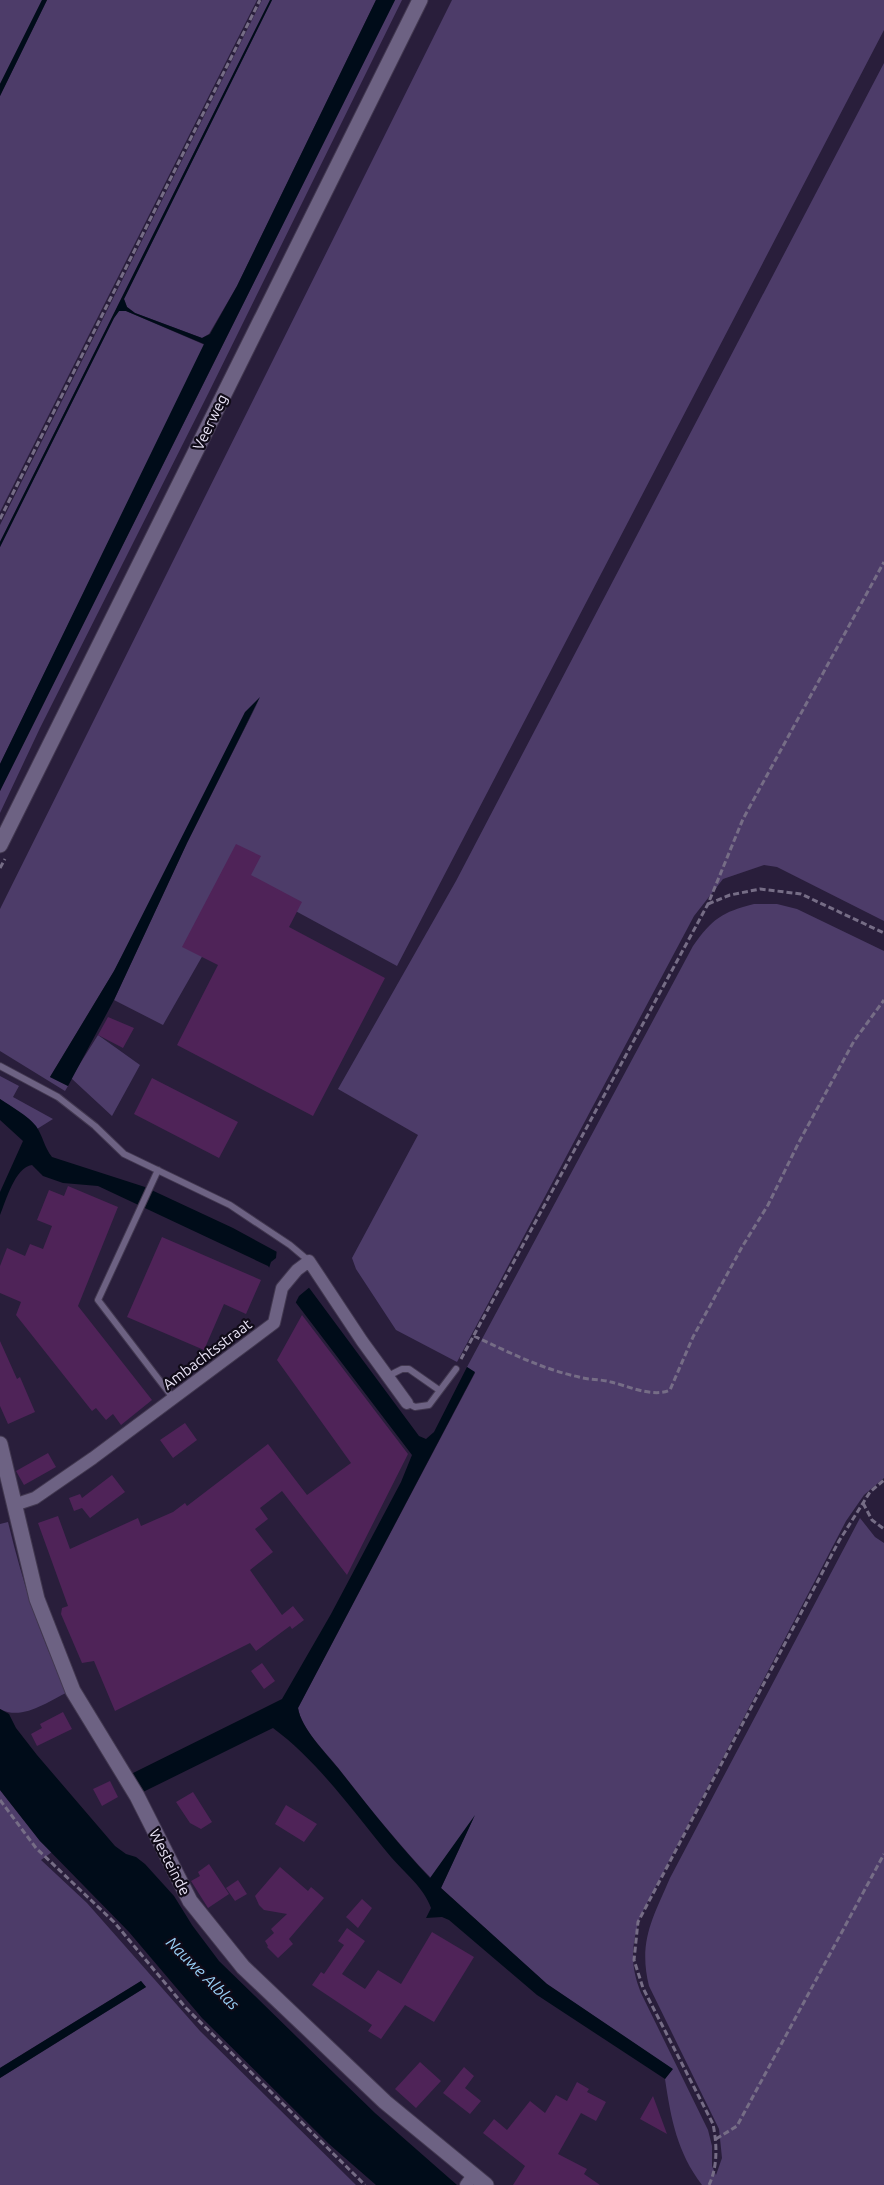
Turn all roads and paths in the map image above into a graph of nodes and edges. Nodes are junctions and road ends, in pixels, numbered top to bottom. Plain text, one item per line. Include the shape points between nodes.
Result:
1 (260, 0) edge
2 (420, 0) edge
3 (0, 519) edge
4 (884, 562) edge
5 (0, 845) edge
6 (708, 904) junction
7 (884, 933) edge
8 (884, 1000) edge
9 (0, 1066) edge
10 (158, 1170) junction
11 (309, 1261) junction
12 (474, 1336) junction
13 (456, 1369) joint
14 (388, 1376) junction
15 (439, 1390) junction
16 (173, 1398) junction
17 (407, 1403) joint
18 (0, 1443) edge
19 (884, 1480) edge
20 (863, 1503) junction
21 (14, 1505) junction
22 (884, 1529) edge
23 (0, 1800) edge
24 (884, 1854) edge
25 (716, 2139) junction
26 (469, 2181) edge
27 (365, 2185) edge
28 (486, 2185) edge
29 (709, 2185) edge

1 - 3 path
2 - 5 street, Veerweg
4 - 6 path via 743,819
6 - 7 path via 760,889 801,894
6 - 12 path
8 - 12 path via 849,1052 693,1337 670,1390 662,1393 579,1377 533,1363
9 - 10 lane via 58,1097 124,1154
10 - 11 lane via 230,1205
10 - 16 lane via 98,1300
11 - 14 street
11 - 16 street, Ambachtsstraat via 282,1288 274,1323
12 - 13 path
13 - 15 lane
14 - 15 lane via 409,1369
14 - 17 street
15 - 17 lane via 429,1405 415,1407
16 - 21 street, Ambachtsstraat via 35,1498
18 - 21 street, Westeinde
19 - 20 path
20 - 22 path via 872,1520
20 - 25 path via 839,1541 638,1922 634,1960 643,1988 713,2124
21 - 26 street, Westeinde via 37,1599 73,1691 137,1796 190,1900 252,1975
23 - 27 path via 36,1848 114,1922 186,2008
24 - 25 path via 737,2126
25 - 29 path via 716,2164
26 - 28 street, Westeinde

